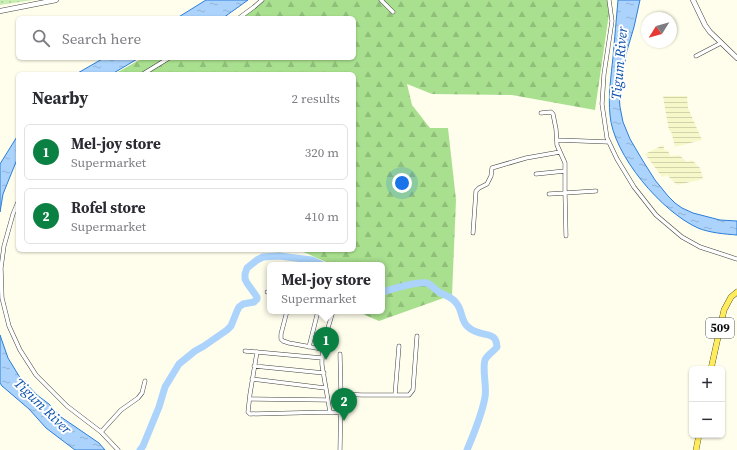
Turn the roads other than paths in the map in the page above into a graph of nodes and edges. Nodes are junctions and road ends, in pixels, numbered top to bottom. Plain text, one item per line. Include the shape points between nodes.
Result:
1 (56, 0) edge
2 (262, 0) edge
3 (381, 0) edge
4 (609, 0) edge
5 (693, 0) edge
6 (0, 11) edge
7 (393, 12) dead end
8 (242, 16) edge
9 (721, 43) junction
10 (696, 56) dead end
11 (737, 58) edge
12 (166, 60) edge
13 (146, 72) edge
14 (541, 113) dead end
15 (557, 140) junction
16 (609, 142) junction
17 (560, 152) junction
18 (565, 171) junction
19 (536, 174) dead end
20 (596, 191) dead end
21 (565, 193) junction
22 (548, 194) dead end
23 (16, 207) edge
24 (472, 232) dead end
25 (566, 236) dead end
26 (737, 259) edge
27 (737, 292) edge
28 (286, 314) edge
29 (317, 314) edge
30 (332, 314) edge
31 (417, 336) dead end
32 (399, 346) dead end
33 (309, 347) junction
34 (322, 349) junction
35 (245, 352) dead end
36 (257, 352) junction
37 (340, 354) dead end
38 (322, 358) junction
39 (254, 366) junction
40 (712, 366) edge
41 (324, 373) junction
42 (252, 379) junction
43 (146, 381) dead end
44 (326, 388) junction
45 (341, 394) junction
46 (394, 395) junction
47 (250, 399) junction
48 (328, 400) junction
49 (330, 412) junction
50 (341, 413) junction
51 (101, 432) junction
52 (698, 438) edge
53 (118, 450) edge
54 (340, 450) edge
55 (696, 450) edge

1 - 6 street
2 - 8 street
3 - 7 street
4 - 16 street via 612,21 602,104
5 - 9 street via 705,25
9 - 10 street
9 - 11 street
12 - 13 street
14 - 15 street via 553,114
15 - 16 street
15 - 17 street
16 - 26 street via 616,159 656,216 682,237 700,247
17 - 18 street via 565,163
17 - 24 street via 492,168 487,184 476,192
18 - 19 street
18 - 21 street
20 - 21 street
21 - 22 street
21 - 25 street
23 - 51 street via 4,246 2,268 2,298 9,326 36,375 67,406
27 - 40 main road, 509 via 724,310
28 - 33 street via 281,339
29 - 33 street
30 - 34 street
31 - 46 street via 413,390 409,395
32 - 46 street
33 - 34 street
34 - 38 street
35 - 36 street
36 - 38 street
36 - 39 street
37 - 45 street
38 - 41 street
39 - 41 street
39 - 42 street
41 - 44 street
42 - 44 street
42 - 47 street
43 - 51 street via 138,398 120,410
44 - 48 street
45 - 46 street
45 - 50 street
47 - 48 street
47 - 49 street via 250,414
48 - 49 street
49 - 50 street
50 - 54 street
51 - 53 street
52 - 55 main road

